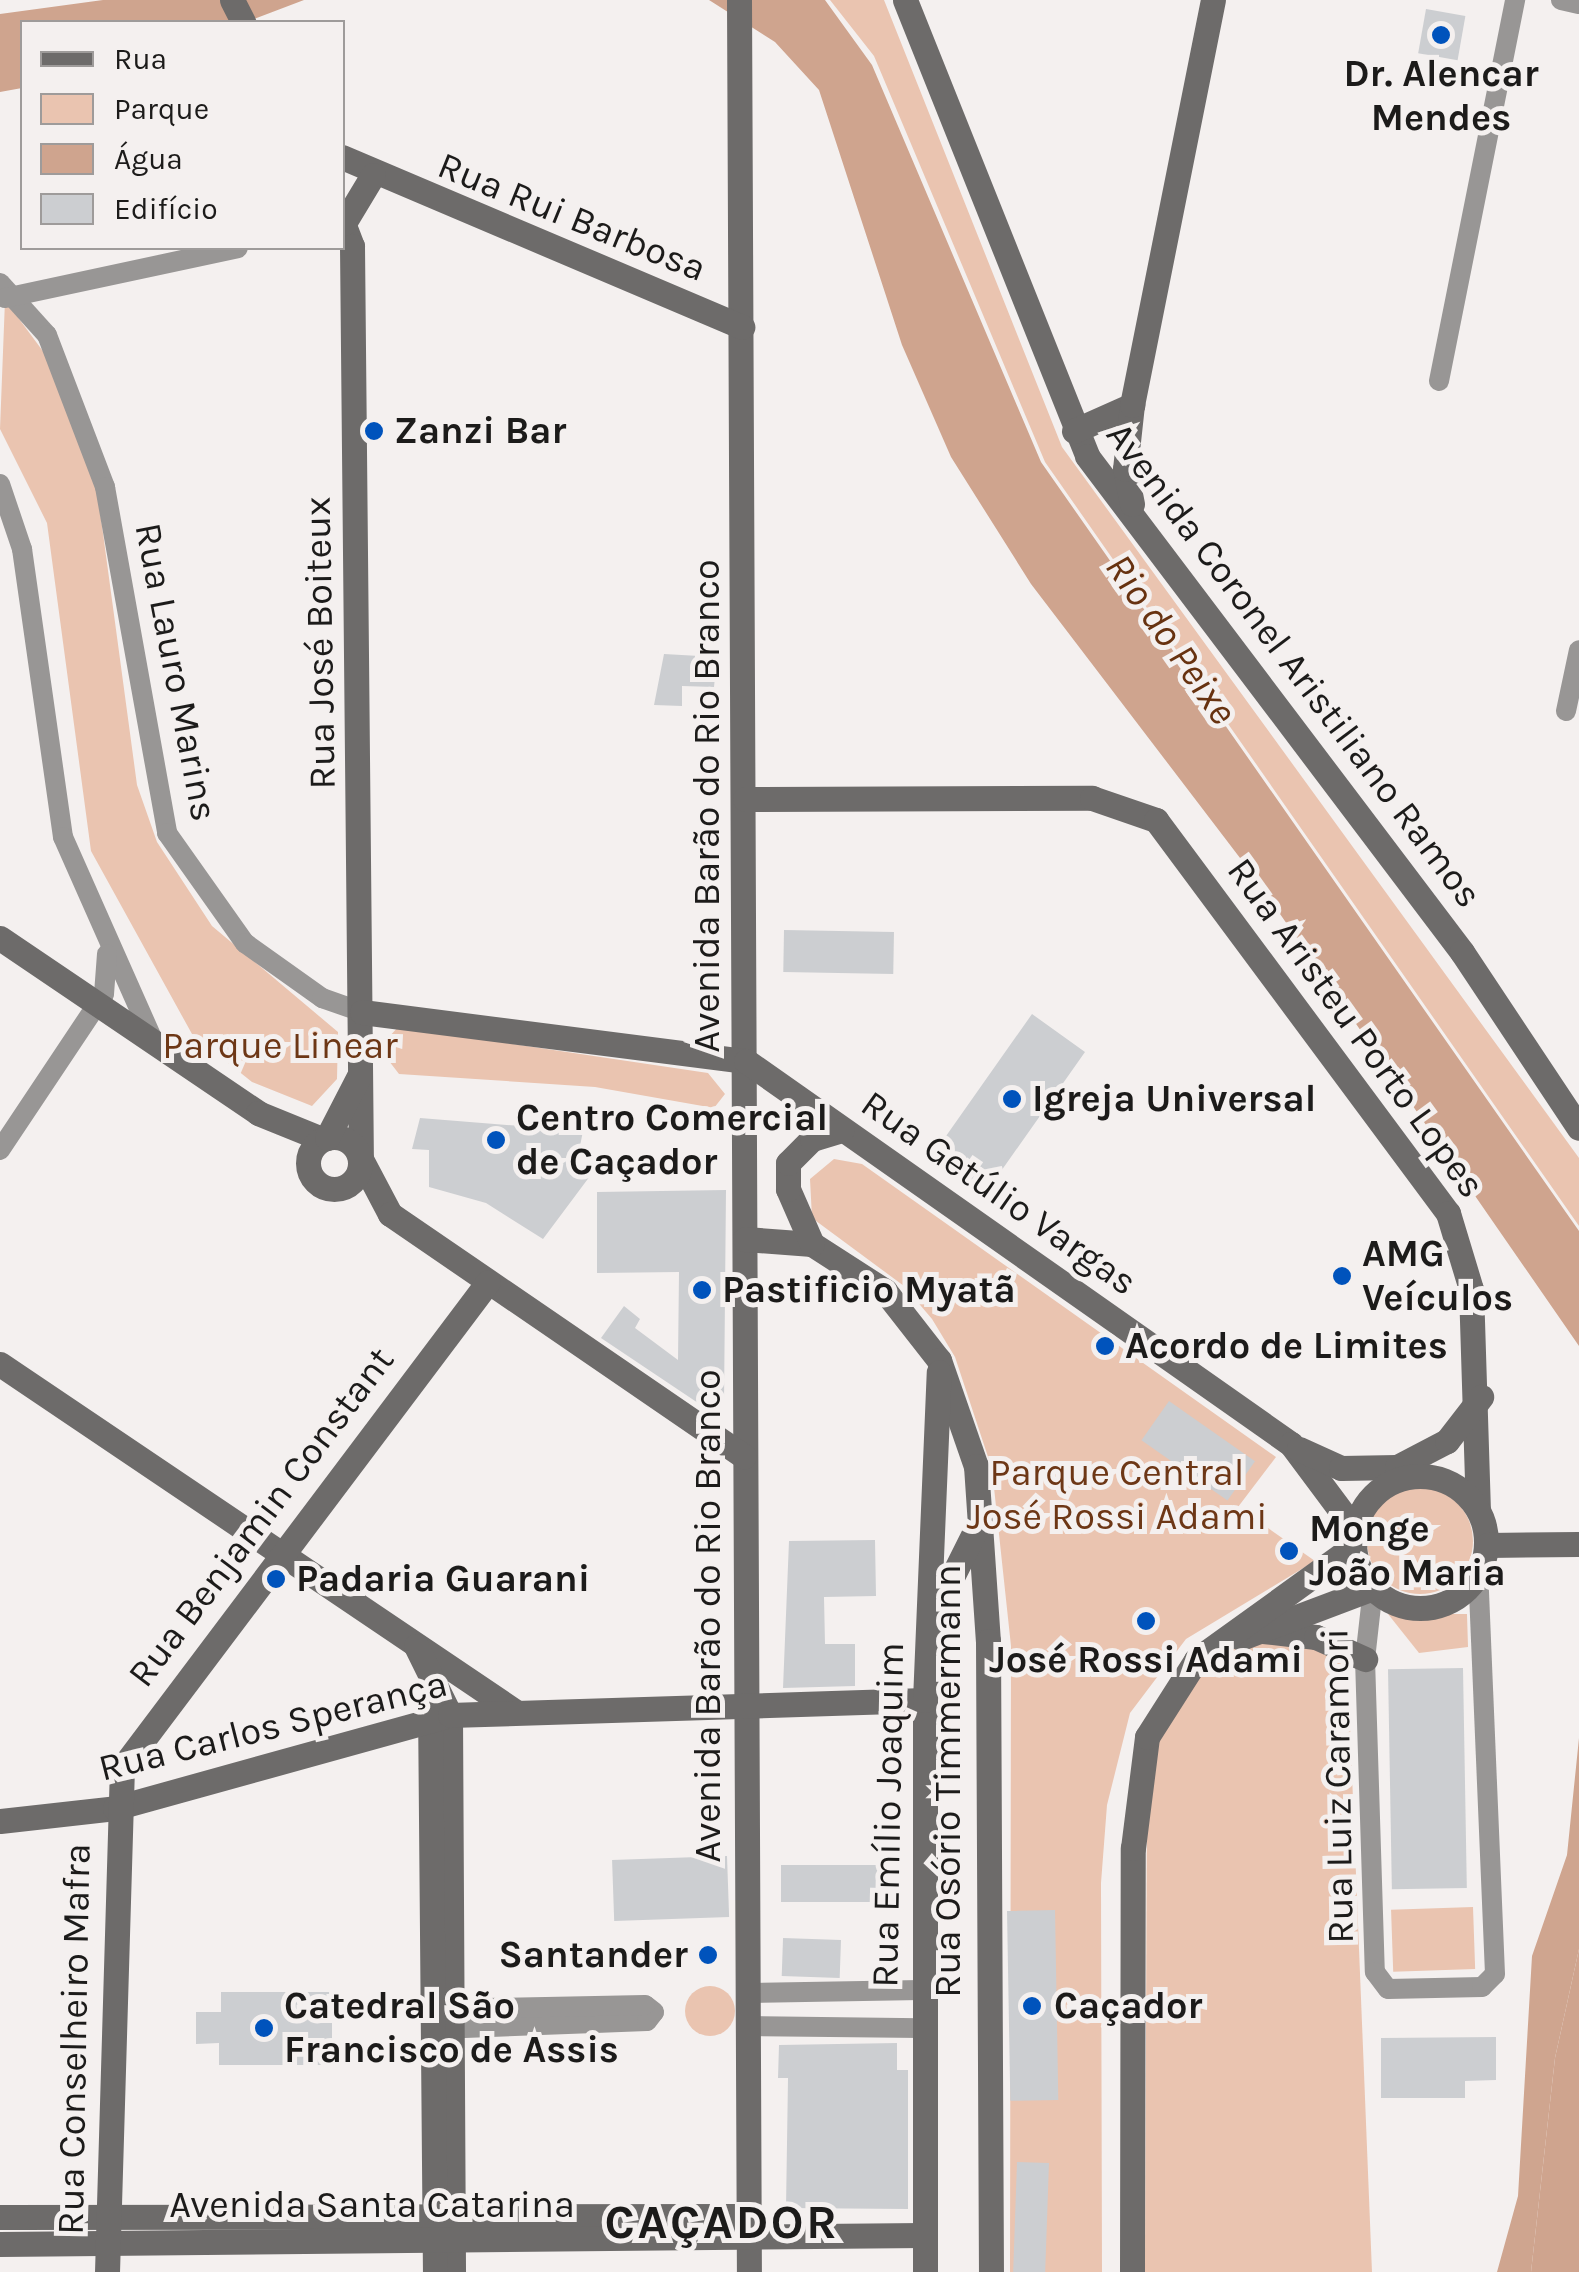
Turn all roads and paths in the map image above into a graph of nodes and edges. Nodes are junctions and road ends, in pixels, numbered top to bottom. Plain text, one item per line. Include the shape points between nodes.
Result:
1 (739, 0) edge
2 (906, 0) edge
3 (1214, 0) edge
4 (1515, 0) edge
5 (1561, 0) edge
6 (1579, 4) edge
7 (345, 159) edge
8 (372, 175) junction
9 (345, 219) edge
10 (345, 227) edge
11 (229, 250) edge
12 (0, 283) edge
13 (8, 298) edge
14 (742, 327) junction
15 (1439, 380) dead end
16 (1132, 406) junction
17 (1074, 431) junction
18 (0, 484) edge
19 (1132, 504) junction
20 (1579, 650) edge
21 (1566, 711) dead end
22 (746, 799) junction
23 (0, 938) edge
24 (107, 946) junction
25 (97, 1005) junction
26 (362, 1012) junction
27 (154, 1042) junction
28 (746, 1061) junction
29 (363, 1067) junction
30 (258, 1113) junction
31 (1579, 1128) edge
32 (842, 1130) junction
33 (325, 1139) junction
34 (0, 1150) edge
35 (361, 1159) junction
36 (309, 1168) junction
37 (745, 1239) junction
38 (812, 1244) junction
39 (488, 1282) junction
40 (939, 1360) junction
41 (0, 1364) edge
42 (1481, 1396) junction
43 (1291, 1444) junction
44 (744, 1456) junction
45 (1478, 1510) junction
46 (984, 1513) junction
47 (1355, 1538) junction
48 (1579, 1544) edge
49 (1486, 1545) junction
50 (281, 1552) junction
51 (1478, 1574) junction
52 (1373, 1588) junction
53 (930, 1619) junction
54 (1258, 1632) junction
55 (416, 1646) junction
56 (1218, 1647) junction
57 (1366, 1658) junction
58 (925, 1700) junction
59 (746, 1702) junction
60 (516, 1712) junction
61 (441, 1716) junction
62 (116, 1808) junction
63 (0, 1821) edge
64 (921, 1990) junction
65 (747, 1993) junction
66 (442, 2019) junction
67 (747, 2026) junction
68 (921, 2028) junction
69 (0, 2217) edge
70 (748, 2228) junction
71 (107, 2230) junction
72 (444, 2232) junction
73 (924, 2236) junction
74 (0, 2244) edge
75 (107, 2272) edge
76 (435, 2272) edge
77 (452, 2272) edge
78 (749, 2272) edge
79 (925, 2272) edge
80 (991, 2272) edge
81 (1132, 2272) edge

1 - 14 main road, Avenida Barão do Rio Branco
2 - 17 main road, Avenida Coronel Aristiliano Ramos
3 - 16 main road
4 - 15 street
5 - 6 street
7 - 8 main road, Rua Rui Barbosa
8 - 9 main road
8 - 14 main road, Rua Rui Barbosa
10 - 26 main road, Rua José Boiteux via 352,246
11 - 13 street
12 - 13 street, Rua Lauro Marins
13 - 26 street, Rua Lauro Marins via 47,336 105,487 168,833 245,944 322,998
14 - 22 main road, Avenida Barão do Rio Branco
16 - 17 main road
16 - 19 main road via 1125,469
17 - 19 main road, Avenida Coronel Aristiliano Ramos
18 - 24 street via 22,549 54,799
19 - 31 main road, Avenida Coronel Aristiliano Ramos
20 - 21 street
22 - 28 main road, Avenida Barão do Rio Branco
22 - 42 main road, Rua Aristeu Porto Lopes via 1092,798 1140,810 1172,836 1448,1213 1467,1264
23 - 25 main road
24 - 25 street
24 - 27 street
25 - 27 main road
25 - 34 street
26 - 28 main road, Rua Getúlio Vargas
26 - 29 main road, Rua José Boiteux
27 - 30 main road
28 - 32 main road, Rua Getúlio Vargas
28 - 37 main road, Avenida Barão do Rio Branco
29 - 33 main road, Rua José Boiteux
29 - 35 main road, Rua José Boiteux
30 - 33 main road
30 - 36 main road
32 - 38 main road via 812,1139 788,1162 788,1189
32 - 43 main road, Rua Getúlio Vargas
33 - 35 main road via 348,1142
33 - 36 main road
35 - 36 main road via 350,1183 334,1188
35 - 39 main road via 390,1214
37 - 38 main road, Rua Osório Timmermann
37 - 44 main road, Avenida Barão do Rio Branco
38 - 40 main road, Rua Osório Timmermann via 885,1291
39 - 44 main road
39 - 50 main road, Rua Benjamin Constant
40 - 46 main road, Rua Osório Timmermann
40 - 53 main road, Rua Emílio Joaquim
41 - 50 main road
42 - 43 main road via 1447,1442 1397,1467 1341,1468
42 - 45 main road, Rua Aristeu Porto Lopes
43 - 47 main road, Rua Getúlio Vargas
44 - 59 main road, Avenida Barão do Rio Branco
45 - 47 main road via 1453,1484 1419,1475 1384,1486
45 - 49 main road
46 - 53 main road
46 - 80 main road, Rua Osório Timmermann
47 - 52 main road
47 - 56 main road
48 - 49 main road
49 - 51 main road
50 - 55 main road
50 - 62 main road, Rua Benjamin Constant via 132,1749
51 - 52 main road via 1454,1599 1420,1608
51 - 57 street, Rua Luiz Caramori via 1491,1983 1388,1989 1378,1982
52 - 54 main road
52 - 57 street, Rua Luiz Caramori
53 - 58 main road, Rua Emílio Joaquim
54 - 56 main road
54 - 57 main road via 1316,1636
55 - 60 main road
55 - 61 main road
56 - 81 main road via 1162,1702 1137,1787
58 - 59 main road, Rua Carlos Sperança
58 - 64 main road, Rua Emílio Joaquim
59 - 60 main road, Rua Carlos Sperança
59 - 65 main road, Avenida Barão do Rio Branco
60 - 61 main road, Rua Carlos Sperança
61 - 62 main road, Rua Carlos Sperança
61 - 66 main road
62 - 63 main road, Rua Carlos Sperança
62 - 71 main road, Rua Conselheiro Mafra
64 - 65 street
64 - 68 main road, Rua Emílio Joaquim
65 - 67 main road, Avenida Barão do Rio Branco
66 - 66 street via 647,2020 654,2012 645,2005
66 - 72 main road
67 - 68 street
67 - 70 main road, Avenida Barão do Rio Branco
68 - 73 main road, Rua Emílio Joaquim
69 - 71 main road, Avenida Santa Catarina
70 - 72 main road, Avenida Santa Catarina
70 - 73 main road, Avenida Santa Catarina
70 - 78 main road, Avenida Barão do Rio Branco
71 - 72 main road, Avenida Santa Catarina
71 - 74 main road, Avenida Santa Catarina
71 - 75 main road, Rua Conselheiro Mafra
72 - 76 main road
72 - 77 main road
73 - 79 main road, Rua Emílio Joaquim

